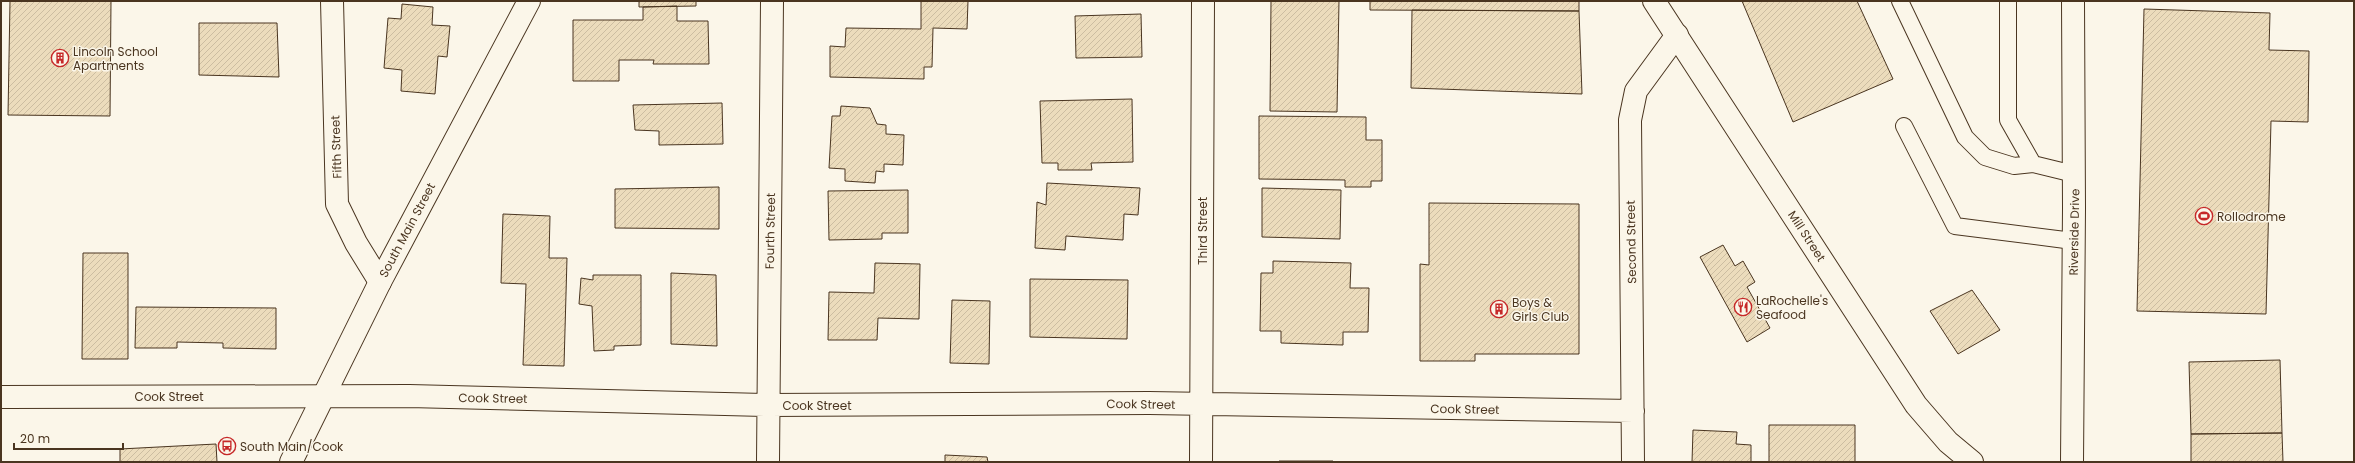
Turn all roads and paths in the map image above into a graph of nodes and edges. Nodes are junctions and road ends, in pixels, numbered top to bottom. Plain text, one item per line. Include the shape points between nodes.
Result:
1 (332, 1) edge
2 (529, 1) edge
3 (772, 1) edge
4 (1203, 1) edge
5 (1654, 1) edge
6 (1900, 1) edge
7 (2008, 1) edge
8 (2073, 1) edge
9 (1677, 35) junction
10 (1904, 126) dead end
11 (2033, 164) junction
12 (2074, 174) junction
13 (2074, 241) junction
14 (380, 282) junction
15 (324, 396) junction
16 (1, 397) edge
17 (768, 405) junction
18 (1201, 405) junction
19 (1633, 411) junction
20 (291, 462) edge
21 (768, 462) edge
22 (1201, 462) edge
23 (1633, 462) edge
24 (1972, 462) edge
25 (2072, 462) edge

1 - 14 street, Fifth Street via 337,204 356,243
2 - 14 street, South Main Street
3 - 17 street, Fourth Street
4 - 18 street, Third Street
5 - 9 street, Mill Street
6 - 11 lane via 1965,137 1985,157 2014,166
7 - 11 lane via 2008,120
8 - 12 street, Riverside Drive
9 - 19 street, Second Street via 1636,91 1630,120
9 - 24 street, Mill Street via 1916,405 1948,442
10 - 13 lane via 1955,226
11 - 12 lane
12 - 13 street, Riverside Drive
13 - 25 street, Riverside Drive
14 - 15 street, South Main Street
15 - 16 street, Cook Street
15 - 17 street, Cook Street
15 - 20 street, South Main Street
17 - 18 street, Cook Street
17 - 21 street, Fourth Street
18 - 19 street, Cook Street
18 - 22 street, Third Street
19 - 23 street, Second Street

